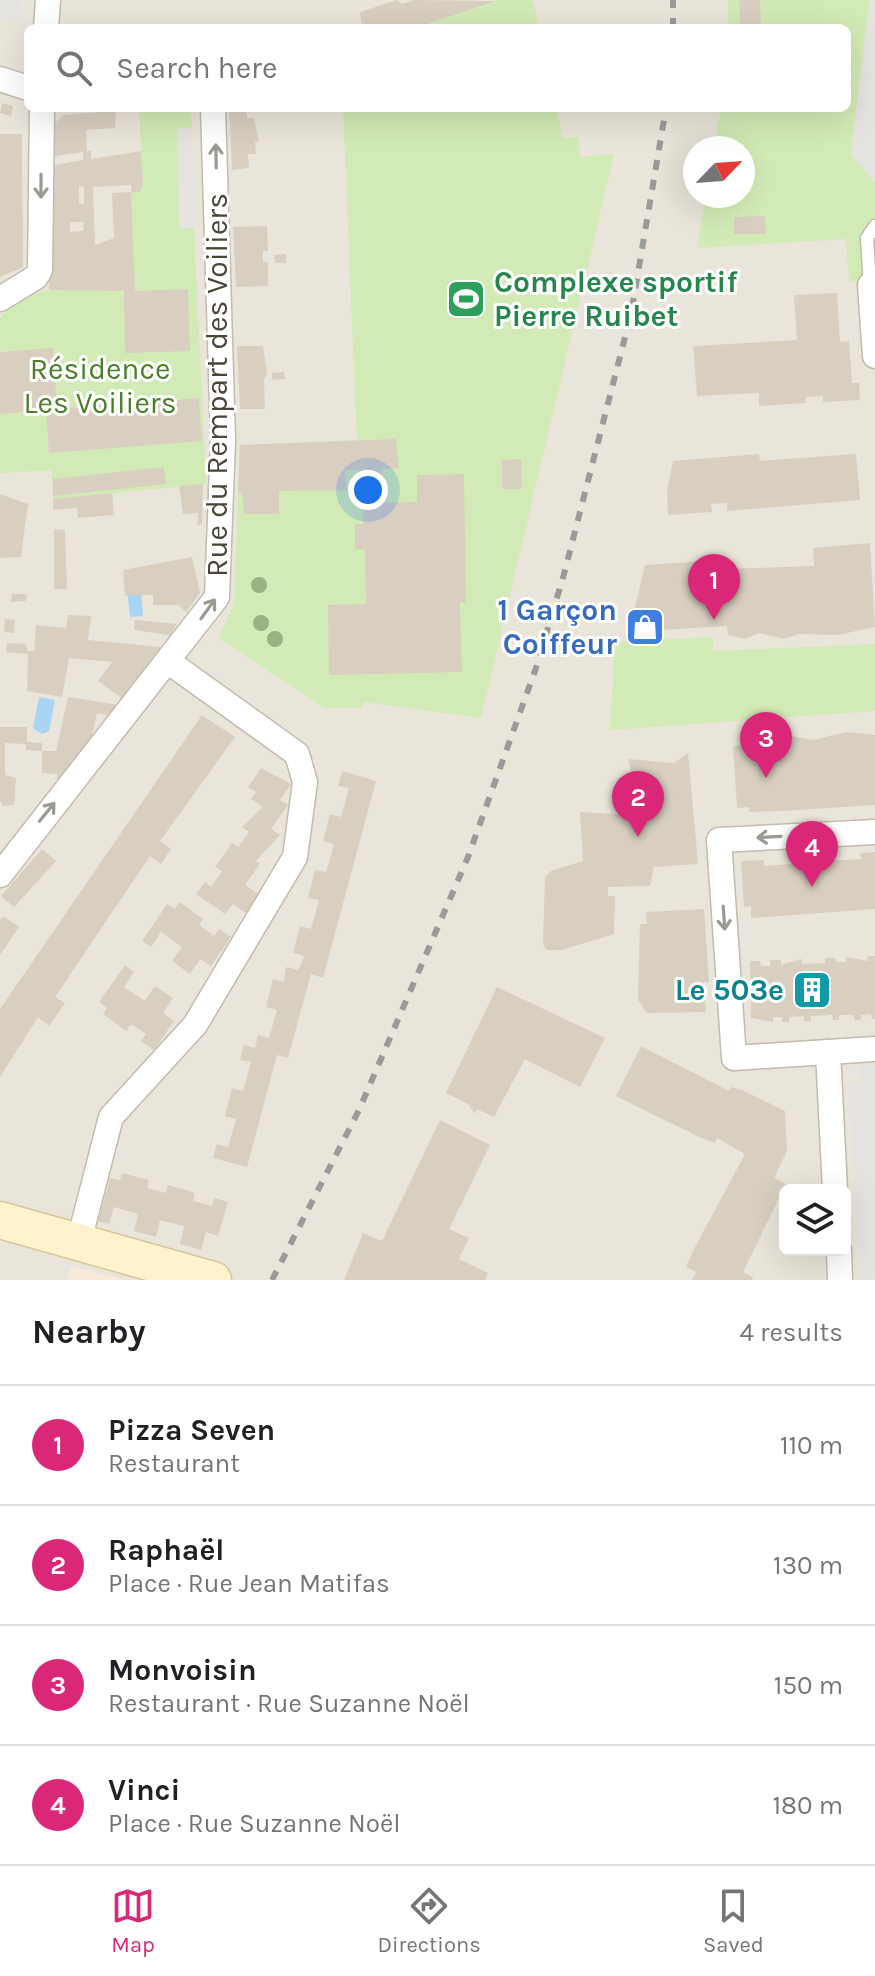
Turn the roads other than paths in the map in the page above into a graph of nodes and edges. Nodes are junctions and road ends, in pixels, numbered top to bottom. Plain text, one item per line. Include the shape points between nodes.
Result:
1 (48, 0) edge
2 (46, 24) edge
3 (0, 79) edge
4 (24, 87) edge
5 (42, 112) edge
6 (213, 112) edge
7 (875, 226) edge
8 (870, 285) joint
9 (0, 299) edge
10 (875, 356) edge
11 (169, 662) junction
12 (875, 832) edge
13 (0, 875) edge
14 (875, 1049) edge
15 (828, 1052) junction
16 (835, 1184) edge
17 (0, 1220) edge
18 (79, 1241) junction
19 (839, 1256) edge
20 (213, 1280) edge
21 (840, 1280) edge

1 - 2 street
3 - 4 street
5 -> 9 street via 40,270
11 -> 6 street, Rue du Rempart des Voiliers via 217,597 223,440
7 - 8 lane via 867,238
8 - 10 street
13 -> 11 street, Rue du Rempart des Voiliers
11 - 18 street via 297,754 305,782 295,857 195,1025 111,1117
12 -> 15 street via 719,840 734,1058
14 - 15 street
15 - 16 street
17 - 18 street
18 - 20 street via 150,1268
19 - 21 street

